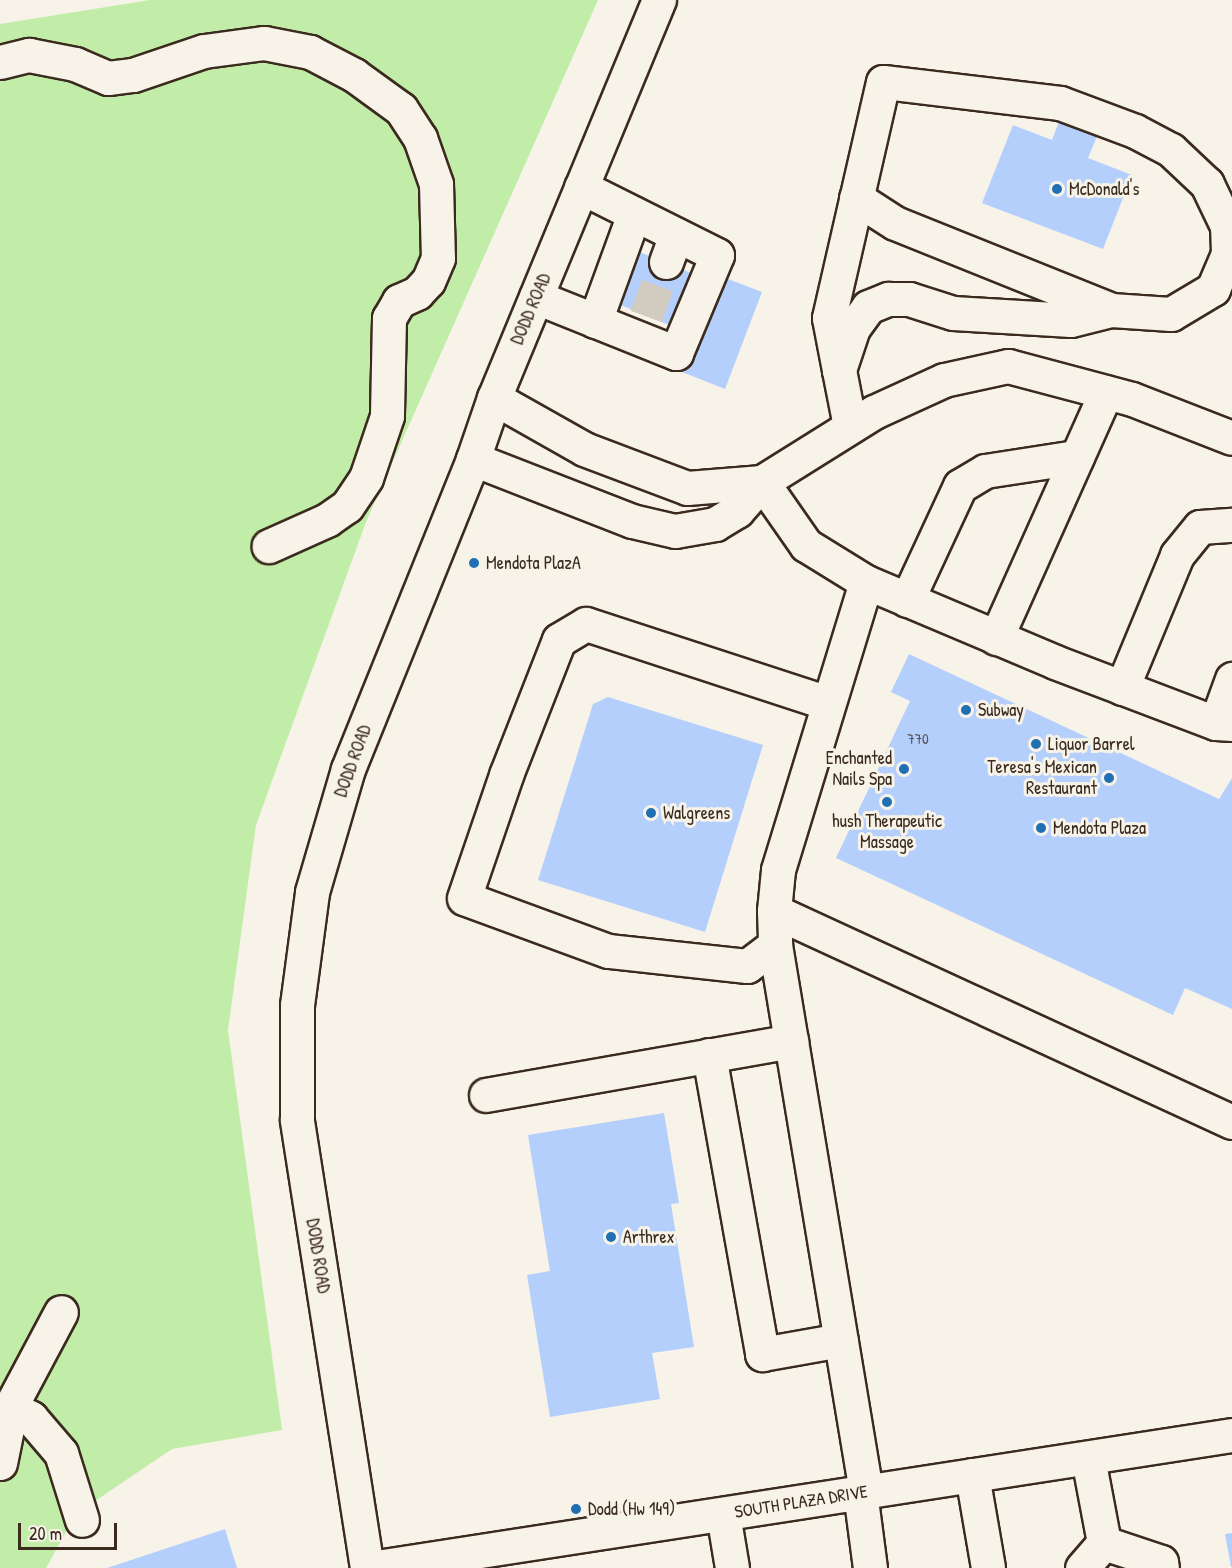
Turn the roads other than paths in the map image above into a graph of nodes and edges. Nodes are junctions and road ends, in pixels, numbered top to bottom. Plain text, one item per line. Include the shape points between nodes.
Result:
1 (659, 0) edge
2 (0, 62) edge
3 (581, 187) junction
4 (856, 198) junction
5 (634, 214) junction
6 (536, 297) junction
7 (1111, 310) junction
8 (595, 321) junction
9 (839, 370) junction
10 (1106, 392) junction
11 (494, 398) junction
12 (850, 426) junction
13 (379, 437) junction
14 (1232, 438) edge
15 (346, 452) dead end
16 (1077, 457) junction
17 (473, 459) junction
18 (762, 482) junction
19 (1232, 525) edge
20 (269, 546) dead end
21 (866, 582) junction
22 (907, 600) junction
23 (996, 638) junction
24 (1232, 679) edge
25 (1122, 688) junction
26 (827, 704) junction
27 (1224, 723) edge
28 (774, 911) junction
29 (775, 945) junction
30 (791, 1041) junction
31 (710, 1055) junction
32 (486, 1095) dead end
33 (1232, 1122) edge
34 (61, 1312) dead end
35 (841, 1340) junction
36 (10, 1408) junction
37 (1232, 1435) edge
38 (1088, 1458) junction
39 (0, 1463) edge
40 (972, 1475) junction
41 (863, 1492) junction
42 (723, 1514) junction
43 (82, 1520) dead end
44 (1104, 1543) junction
45 (369, 1568) edge
46 (732, 1568) edge
47 (870, 1568) edge
48 (988, 1568) edge
49 (1082, 1568) edge
50 (1162, 1568) edge

1 - 3 main road, DODD ROAD
2 - 13 main road via 29,56 75,64 108,78 133,75 204,51 264,43 310,52 354,75 401,109 420,138 436,184 438,258 428,280 417,293 399,301 389,318 387,416
3 - 5 main road
3 - 6 main road, DODD ROAD
4 - 7 main road via 895,223
4 - 7 main road via 883,82 1060,103 1135,131 1171,150 1207,184 1227,226 1228,253 1213,290 1171,314
4 - 9 main road via 829,318
5 - 8 main road
5 - 8 main road via 671,249 717,255 676,353 641,326
6 - 8 main road
6 - 11 main road, DODD ROAD
7 - 9 main road via 1071,320 953,313 909,299 888,299 868,308 853,328
9 - 12 main road
10 - 12 main road via 1008,366 944,381
10 - 14 main road
10 - 16 main road
11 - 17 main road, DODD ROAD
11 - 18 main road via 584,449 687,488
12 - 18 main road
13 - 15 main road
13 - 20 main road via 366,478 347,506 327,520
16 - 22 main road via 985,471 960,486
16 - 23 main road
17 - 18 main road via 632,521 675,531 715,525 737,511
17 - 45 main road, DODD ROAD via 348,769 312,892 297,1005 297,1119
18 - 21 main road via 806,545
19 - 25 main road via 1200,527 1177,555
21 - 22 main road
21 - 26 main road
22 - 23 main road
23 - 25 main road
24 - 27 main road
25 - 27 main road
26 - 28 main road via 778,870
26 - 29 main road via 586,624 559,640 464,898 608,951 747,966
28 - 29 main road
28 - 33 main road
29 - 30 main road
30 - 31 main road
30 - 35 main road
31 - 32 main road
31 - 35 main road via 762,1354
34 - 36 main road
35 - 41 main road
36 - 39 main road
36 - 43 main road via 31,1418 61,1453
37 - 38 main road, SOUTH PLAZA DRIVE
38 - 40 main road, SOUTH PLAZA DRIVE
38 - 44 main road
40 - 41 main road, SOUTH PLAZA DRIVE
40 - 48 main road
41 - 42 main road, SOUTH PLAZA DRIVE
41 - 47 main road
42 - 45 main road, SOUTH PLAZA DRIVE
42 - 46 main road
44 - 49 main road
44 - 50 main road via 1161,1562

